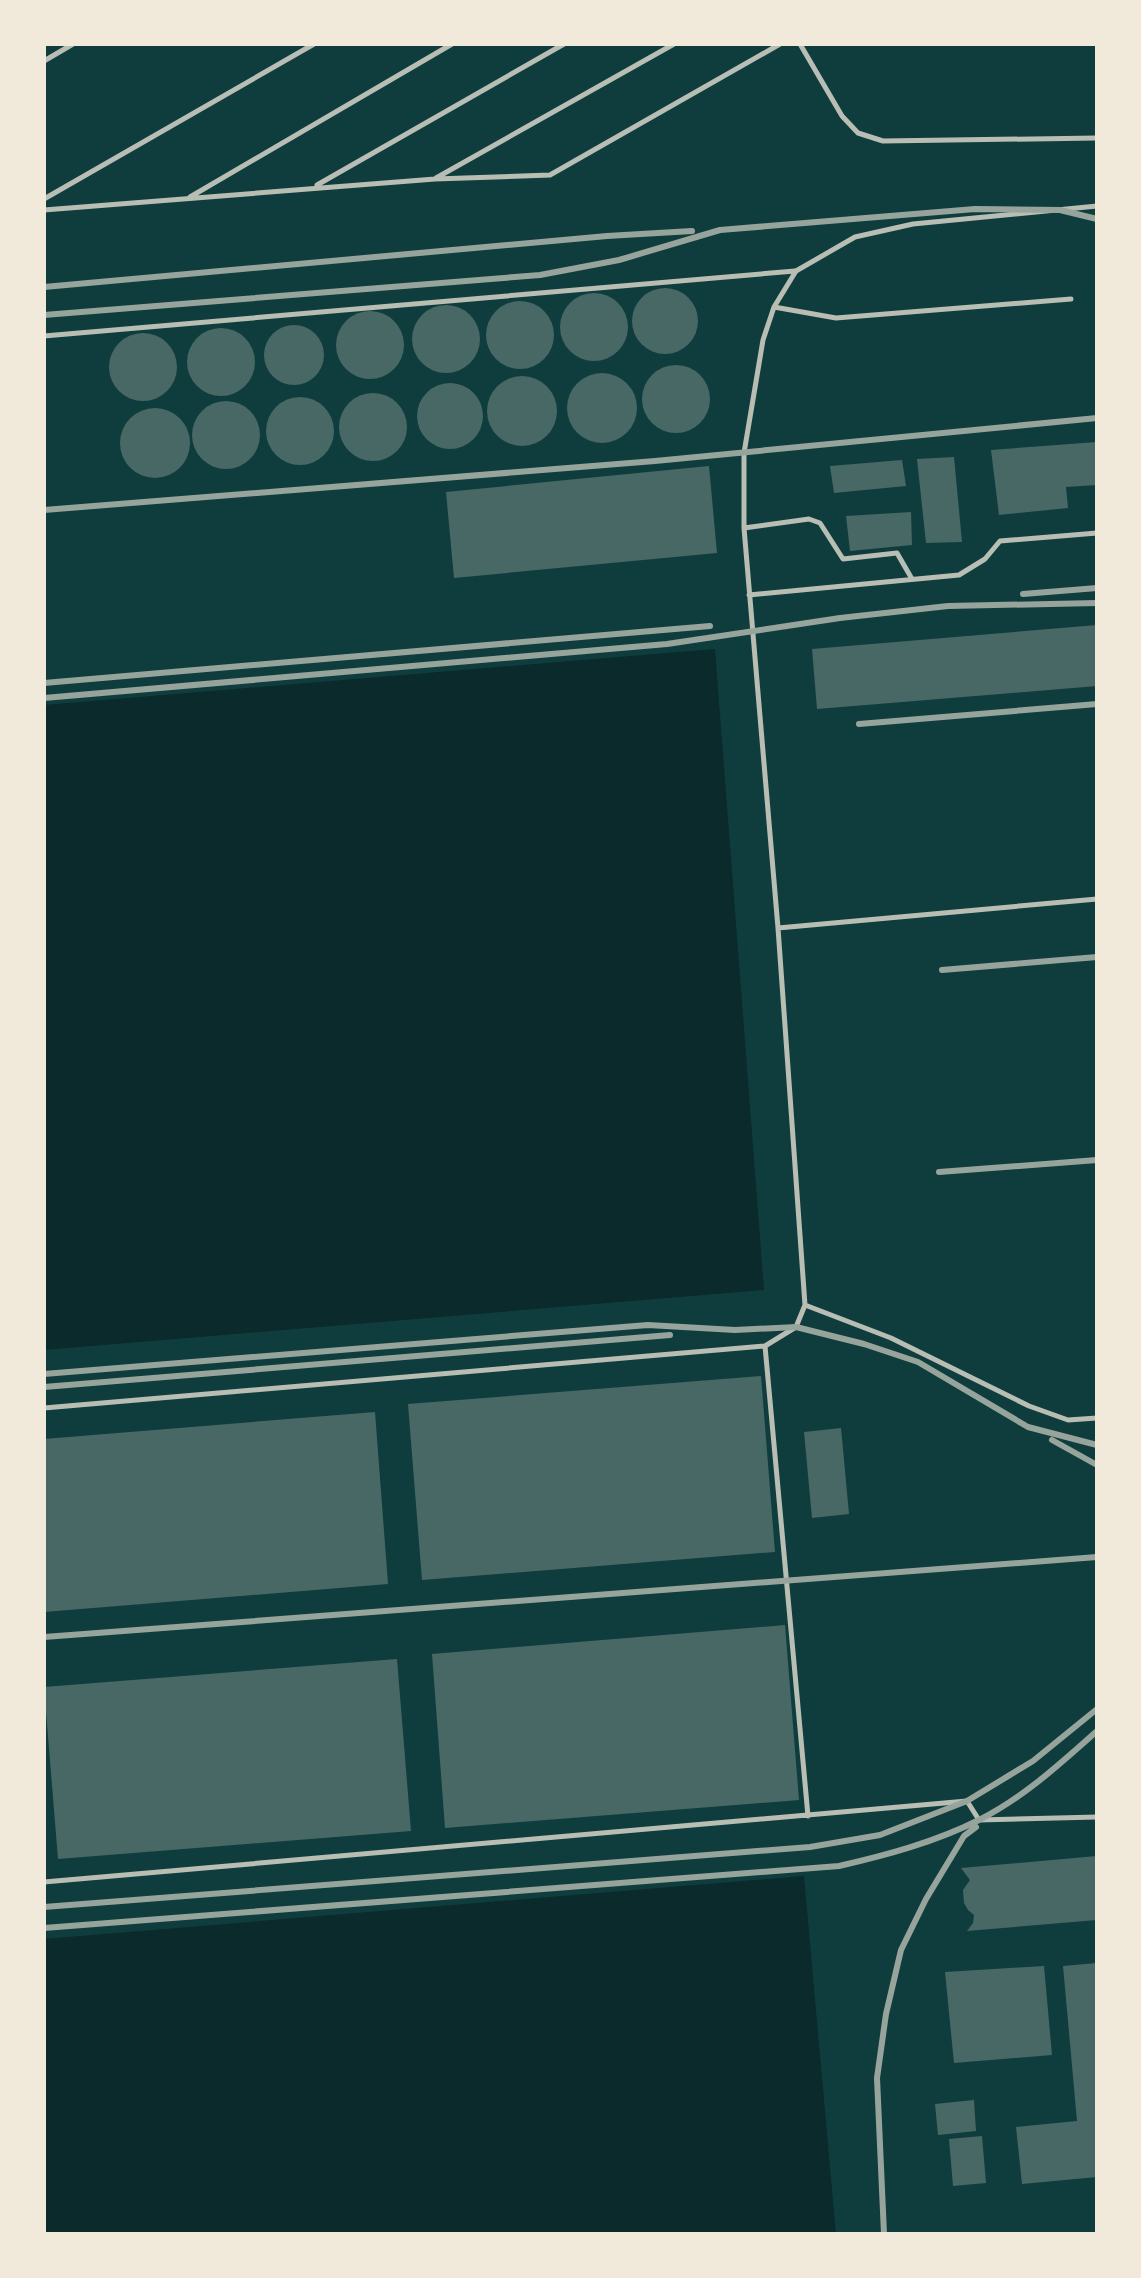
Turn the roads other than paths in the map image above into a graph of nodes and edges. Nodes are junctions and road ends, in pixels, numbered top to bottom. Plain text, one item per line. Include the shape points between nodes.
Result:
1 (73, 44) edge
2 (314, 44) edge
3 (452, 44) edge
4 (564, 44) edge
5 (674, 44) edge
6 (780, 44) edge
7 (800, 44) edge
8 (44, 61) edge
9 (1097, 138) edge
10 (435, 179) junction
11 (312, 188) junction
12 (44, 199) edge
13 (185, 199) junction
14 (1097, 206) edge
15 (44, 210) edge
16 (796, 271) junction
17 (1071, 299) dead end
18 (774, 307) junction
19 (44, 336) edge
20 (744, 528) junction
21 (1097, 533) edge
22 (912, 579) junction
23 (749, 595) junction
24 (1097, 899) edge
25 (778, 928) junction
26 (805, 1305) junction
27 (765, 1346) junction
28 (44, 1408) edge
29 (1097, 1418) edge
30 (808, 1816) junction
31 (1097, 1817) edge
32 (44, 1882) edge

1 - 8 lane
2 - 12 lane
3 - 13 lane
4 - 11 lane
5 - 10 lane
6 - 10 lane via 550,175
7 - 9 lane via 842,116 858,133 883,141
10 - 11 lane
11 - 13 lane
13 - 15 lane
14 - 16 lane via 913,224 855,237
16 - 18 lane
16 - 19 lane
17 - 18 lane via 836,318
18 - 20 lane via 763,340 744,453
20 - 22 lane via 809,519 820,523 843,559 897,553
20 - 23 lane
21 - 22 lane via 1000,541 985,559 959,575
22 - 23 lane
23 - 25 lane
24 - 25 lane
25 - 26 lane
26 - 27 lane via 796,1327
26 - 29 lane via 891,1338 1029,1406 1068,1420
27 - 28 lane
27 - 30 lane
30 - 31 lane via 967,1801 979,1820
30 - 32 lane

